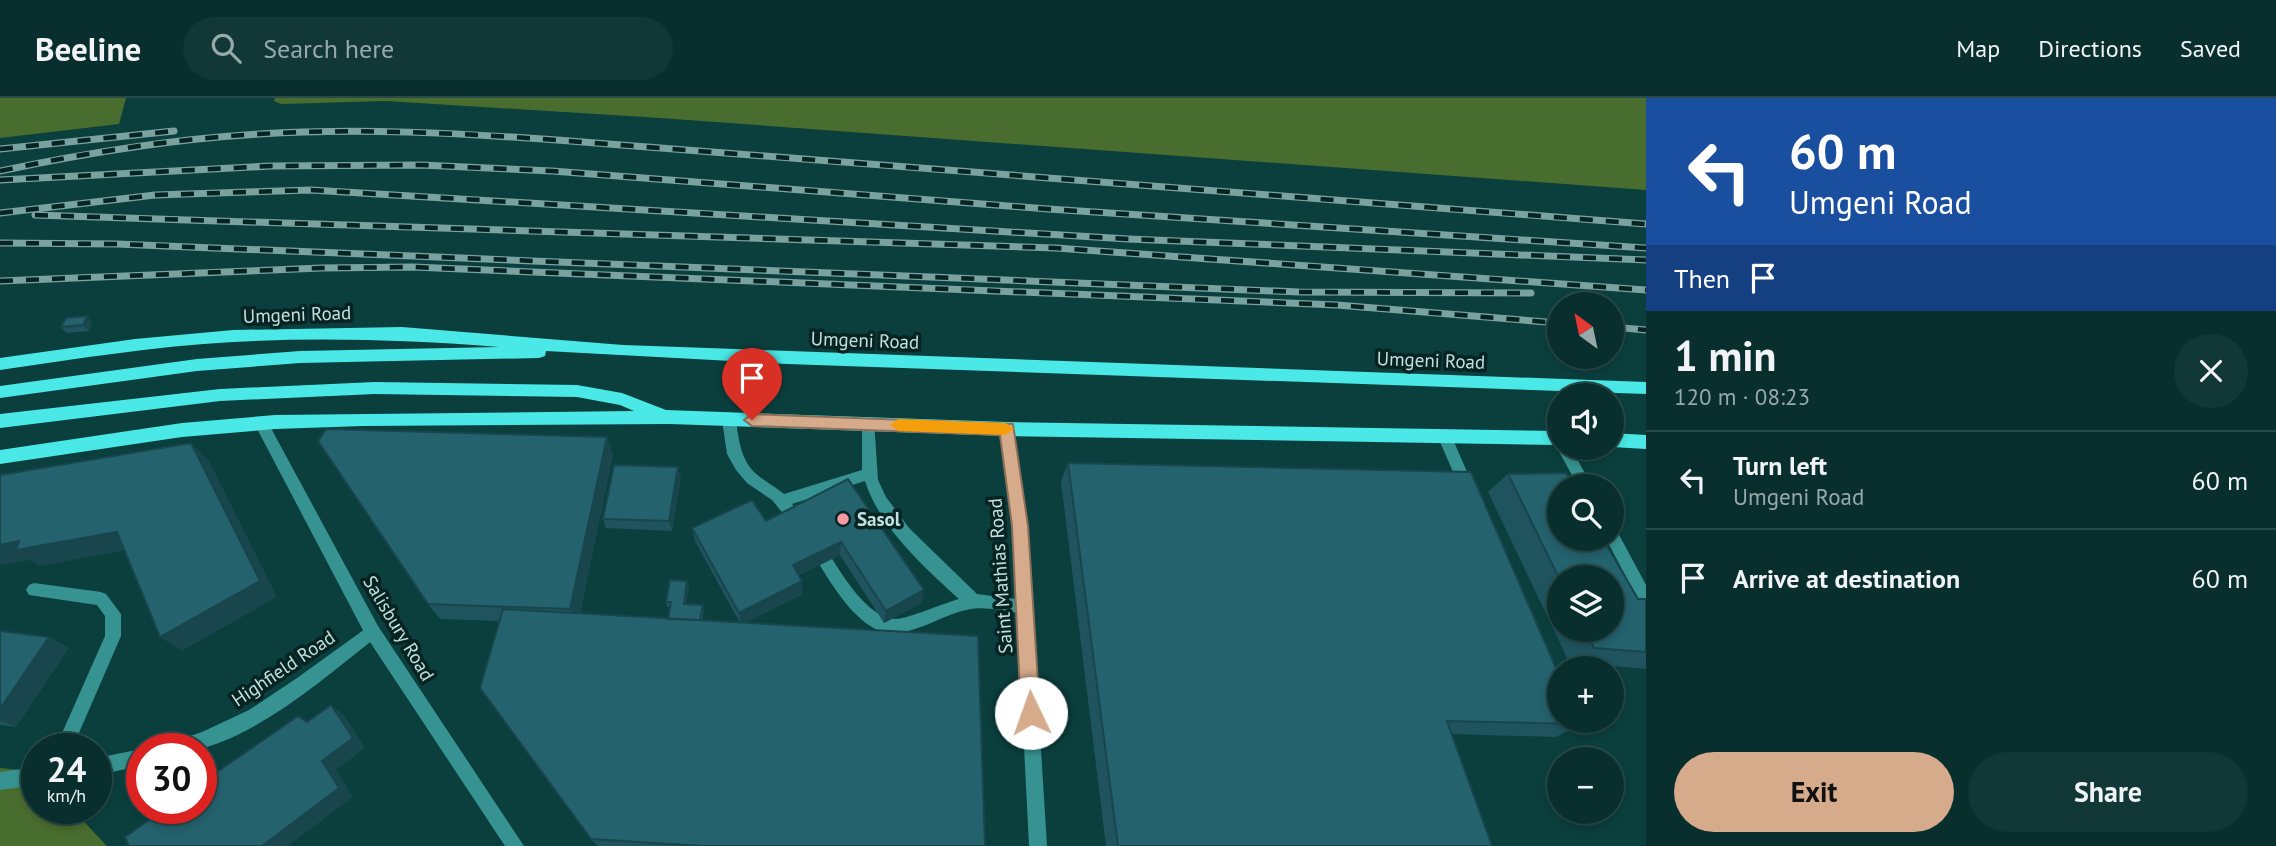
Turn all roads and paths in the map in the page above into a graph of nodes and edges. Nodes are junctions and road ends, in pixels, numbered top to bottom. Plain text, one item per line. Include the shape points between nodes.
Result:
1 (623, 351) junction
2 (0, 364) edge
3 (1646, 388) edge
4 (0, 392) edge
5 (670, 417) junction
6 (729, 420) junction
7 (0, 421) edge
8 (261, 423) junction
9 (869, 424) junction
10 (1007, 429) junction
11 (1444, 435) junction
12 (1547, 438) edge
13 (1624, 441) edge
14 (1646, 442) edge
15 (0, 457) edge
16 (870, 474) junction
17 (1471, 497) edge
18 (782, 501) junction
19 (1620, 551) edge
20 (34, 590) dead end
21 (1645, 598) edge
22 (973, 601) junction
23 (1025, 607) junction
24 (372, 631) junction
25 (70, 733) edge
26 (216, 733) edge
27 (21, 778) edge
28 (0, 781) edge
29 (515, 846) edge
30 (1038, 846) edge

1 - 2 main road, Umgeni Road via 486,338 337,333 135,345
1 - 3 main road, Umgeni Road
1 - 4 main road via 300,357 197,365
5 - 6 main road
5 - 7 main road via 622,399 577,391 375,388 220,395
5 - 8 main road
6 - 9 main road
6 - 18 street via 734,454 741,466
8 - 15 main road
8 - 24 street, Salisbury Road
9 - 10 main road
9 - 16 street
10 - 11 main road
10 - 23 street, Saint Mathias Road
11 - 12 main road
11 - 17 street
13 - 14 main road
16 - 18 street
16 - 22 street via 874,490 900,525 947,579
18 - 22 street via 874,620 897,626
19 - 21 street
20 - 25 street via 101,599 113,614 113,636
22 - 23 street
23 - 30 street, Saint Mathias Road
24 - 26 street, Highfield Road via 287,695
24 - 29 street, Salisbury Road
27 - 28 street

